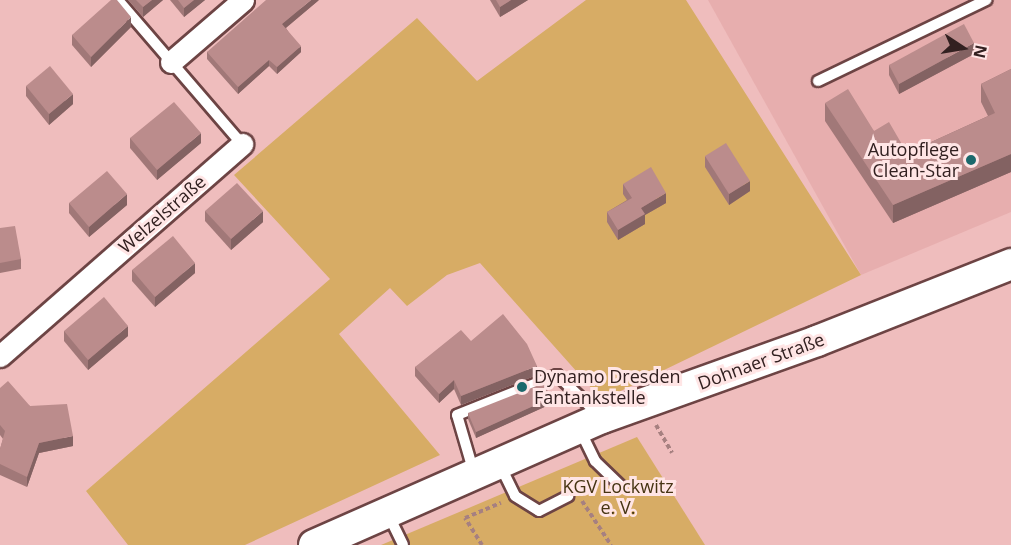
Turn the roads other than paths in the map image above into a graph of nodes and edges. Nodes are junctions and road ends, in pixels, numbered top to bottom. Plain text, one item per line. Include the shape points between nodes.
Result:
1 (118, 0) edge
2 (243, 0) edge
3 (986, 0) edge
4 (171, 62) junction
5 (818, 81) dead end
6 (242, 144) joint
7 (1011, 264) edge
8 (0, 356) edge
9 (591, 423) junction
10 (487, 469) junction
11 (620, 485) dead end
12 (568, 496) road end
13 (387, 512) junction
14 (314, 545) edge
15 (404, 545) edge

1 - 4 lane, Welzelstraße
2 - 4 street
3 - 5 lane
4 - 6 lane, Welzelstraße
6 - 8 street, Welzelstraße
7 - 9 main road, Dohnaer Straße via 817,341
9 - 10 main road, Dohnaer Straße
9 - 10 lane via 556,375 457,415
9 - 11 lane via 595,461
10 - 12 lane via 515,496 539,511
10 - 13 main road, Dohnaer Straße
13 - 14 main road, Dohnaer Straße
13 - 15 lane

